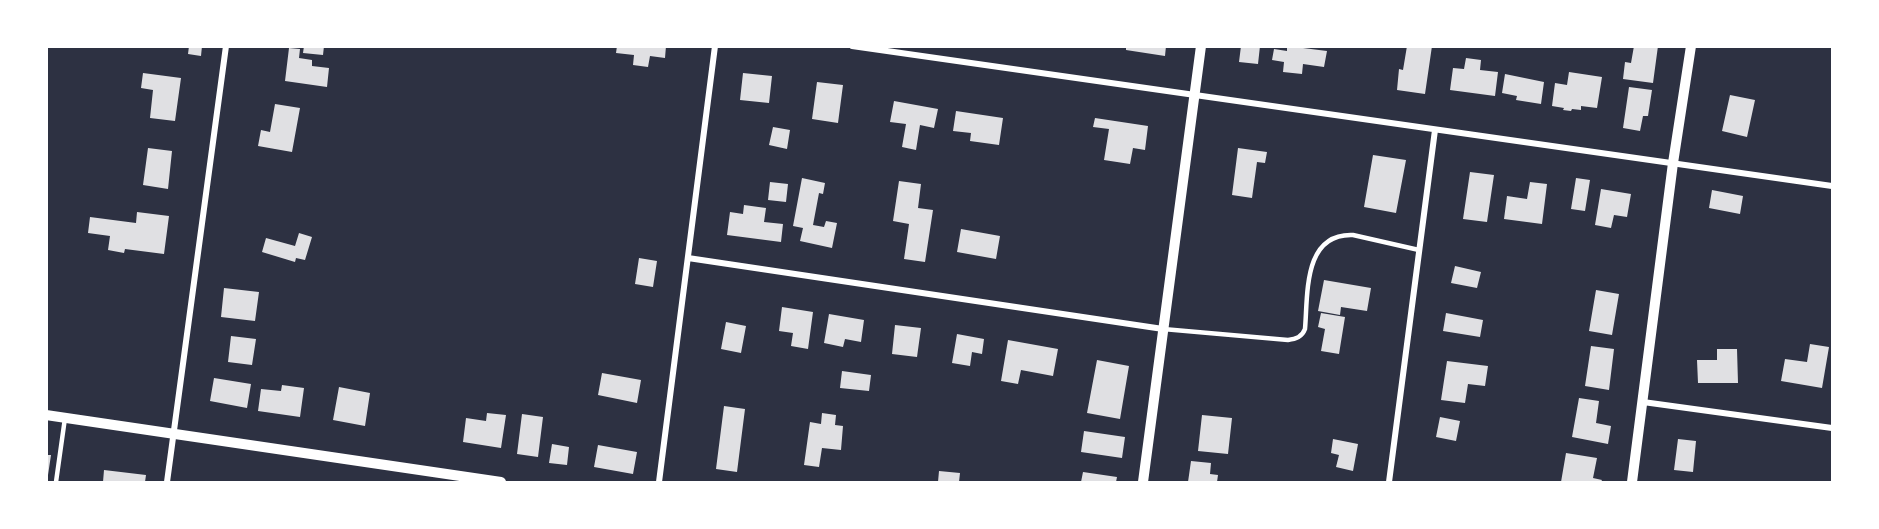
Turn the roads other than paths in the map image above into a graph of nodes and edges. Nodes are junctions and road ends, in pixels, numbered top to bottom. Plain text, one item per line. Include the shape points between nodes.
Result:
1 (225, 46) edge
2 (716, 46) edge
3 (852, 46) edge
4 (1201, 46) edge
5 (1691, 46) edge
6 (1194, 96) junction
7 (1435, 130) junction
8 (1673, 163) junction
9 (1833, 186) edge
10 (1419, 250) junction
11 (688, 258) junction
12 (1163, 329) junction
13 (1643, 402) junction
14 (46, 416) edge
15 (65, 418) junction
16 (1833, 428) edge
17 (173, 435) junction
18 (56, 483) edge
19 (167, 483) edge
20 (501, 483) edge
21 (659, 483) edge
22 (1143, 483) edge
23 (1389, 483) edge
24 (1632, 483) edge

1 - 17 street
2 - 11 street
3 - 6 street
4 - 6 street
5 - 8 street
6 - 7 street
6 - 12 street
7 - 8 street
7 - 10 street
8 - 9 street
8 - 13 street
10 - 12 lane via 1353,235 1329,239 1313,261 1305,329 1296,339
10 - 23 street
11 - 12 street
11 - 21 street
12 - 22 street
13 - 16 street
13 - 24 street
14 - 15 street
15 - 17 street
15 - 18 lane
17 - 19 street
17 - 20 street

